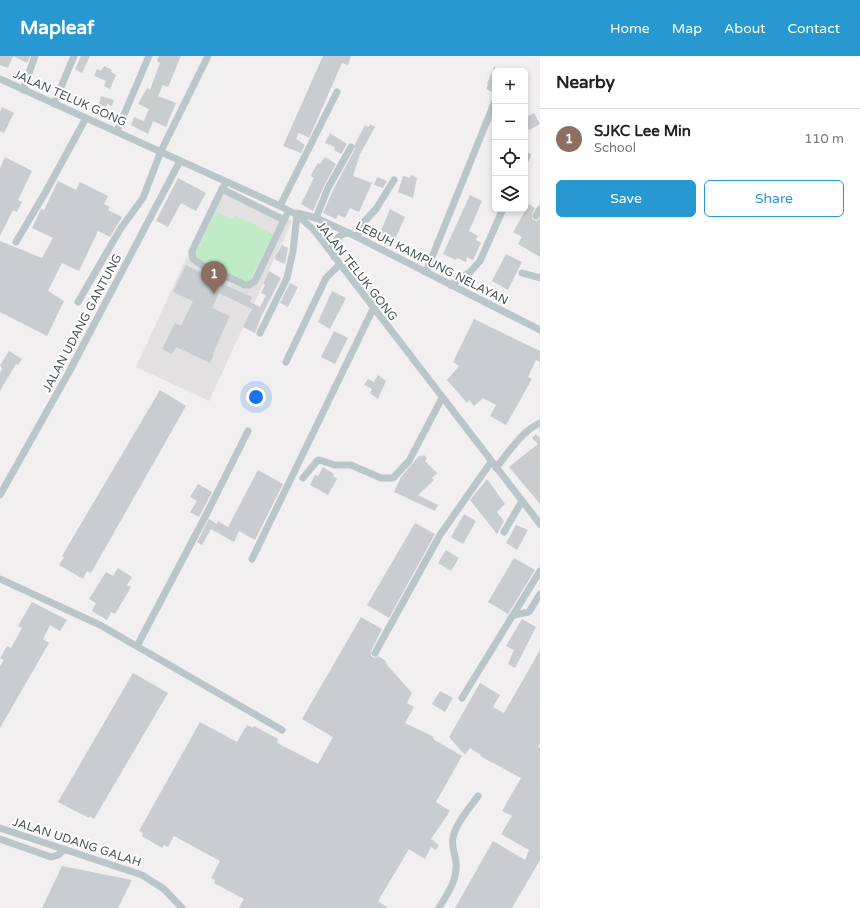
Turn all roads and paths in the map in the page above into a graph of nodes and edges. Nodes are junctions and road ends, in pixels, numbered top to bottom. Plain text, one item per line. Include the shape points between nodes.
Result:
1 (36, 56) edge
2 (74, 56) edge
3 (149, 56) edge
4 (208, 56) edge
5 (0, 79) edge
6 (23, 90) junction
7 (337, 92) dead end
8 (54, 104) junction
9 (494, 104) edge
10 (86, 118) junction
11 (117, 130) junction
12 (351, 147) dead end
13 (161, 151) junction
14 (180, 161) junction
15 (394, 180) dead end
16 (225, 181) junction
17 (222, 189) junction
18 (280, 206) junction
19 (540, 209) edge
20 (502, 212) edge
21 (292, 213) junction
22 (536, 216) dead end
23 (316, 218) junction
24 (284, 220) junction
25 (329, 224) junction
26 (314, 230) junction
27 (349, 233) junction
28 (357, 237) junction
29 (16, 242) dead end
30 (334, 258) junction
31 (339, 265) junction
32 (426, 272) junction
33 (522, 273) dead end
34 (540, 278) edge
35 (451, 285) junction
36 (78, 302) dead end
37 (373, 309) junction
38 (540, 330) edge
39 (260, 333) dead end
40 (286, 362) dead end
41 (442, 398) junction
42 (540, 423) edge
43 (248, 431) dead end
44 (490, 462) junction
45 (496, 468) junction
46 (302, 478) dead end
47 (0, 495) edge
48 (522, 501) junction
49 (540, 524) edge
50 (504, 532) dead end
51 (252, 559) dead end
52 (540, 571) edge
53 (0, 579) edge
54 (540, 594) edge
55 (514, 615) junction
56 (137, 646) junction
57 (375, 652) dead end
58 (462, 698) dead end
59 (282, 730) dead end
60 (478, 796) dead end
61 (0, 828) edge
62 (0, 839) edge
63 (64, 850) junction
64 (182, 908) edge
65 (439, 908) edge

1 - 6 street
2 - 8 street
3 - 11 street
4 - 13 street
5 - 6 street, JALAN TELUK GONG
6 - 8 street, JALAN TELUK GONG
7 - 18 street
8 - 10 street, JALAN TELUK GONG
9 - 32 street
10 - 11 street, JALAN TELUK GONG
10 - 29 street
11 - 13 street, JALAN TELUK GONG
12 - 23 street via 328,188
13 - 14 street, JALAN TELUK GONG
13 - 36 street via 143,198 121,228
14 - 16 street, JALAN TELUK GONG
14 - 47 street, JALAN UDANG GANTUNG via 68,374
15 - 28 street via 376,209 362,224
16 - 17 street
16 - 18 street, JALAN TELUK GONG
17 - 24 street
17 - 24 street via 192,252 193,259 200,264 245,285 252,284
18 - 21 street, JALAN TELUK GONG
19 - 22 street
20 - 35 street via 480,261 470,272
21 - 23 street, LEBUH KAMPUNG NELAYAN
21 - 24 street
21 - 26 street, JALAN TELUK GONG
21 - 39 street via 293,251 287,278
23 - 25 street, LEBUH KAMPUNG NELAYAN
25 - 26 street
25 - 27 street, LEBUH KAMPUNG NELAYAN
26 - 30 street, JALAN TELUK GONG
27 - 28 street, LEBUH KAMPUNG NELAYAN
27 - 30 street via 336,239
28 - 32 street, LEBUH KAMPUNG NELAYAN
30 - 31 street, JALAN TELUK GONG
31 - 37 street, JALAN TELUK GONG
31 - 40 street via 329,274 320,289
32 - 35 street, LEBUH KAMPUNG NELAYAN
33 - 34 street
35 - 38 street, LEBUH KAMPUNG NELAYAN
37 - 41 street, JALAN TELUK GONG
37 - 51 street
41 - 44 street, JALAN TELUK GONG
41 - 46 street via 409,461 396,476 381,478 351,465 336,465 319,460
42 - 45 street via 523,436
43 - 56 street
44 - 45 street, JALAN TELUK GONG
44 - 57 street via 440,535
45 - 48 street, JALAN TELUK GONG
48 - 49 street, JALAN TELUK GONG
48 - 50 street
52 - 55 street
53 - 56 street via 86,617
54 - 55 street via 529,612
55 - 58 street
56 - 59 street
60 - 65 street via 454,832 452,843 456,862 455,874 452,886
61 - 63 street, JALAN UDANG GALAH
62 - 63 street via 51,857
63 - 64 street, JALAN UDANG GALAH via 142,875 164,889

